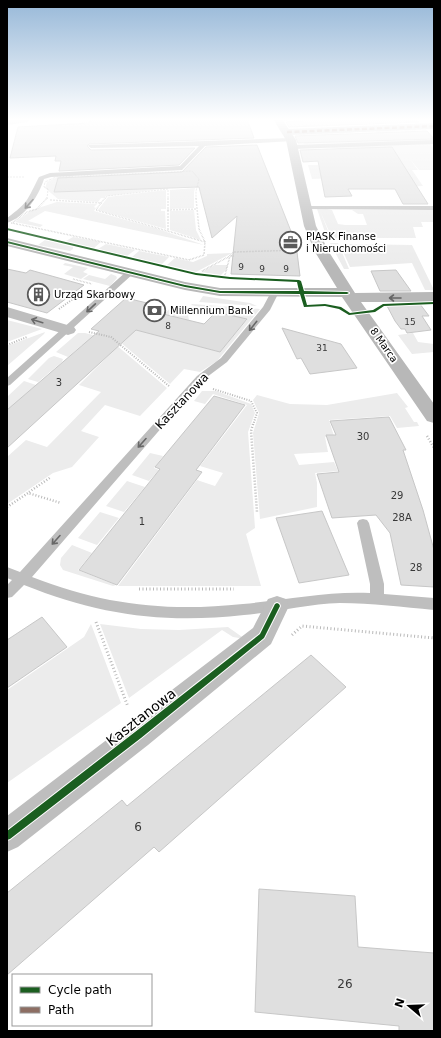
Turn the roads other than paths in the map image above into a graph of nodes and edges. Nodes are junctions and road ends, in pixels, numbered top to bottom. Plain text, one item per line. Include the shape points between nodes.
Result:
1 (183, 167) edge
2 (296, 167) edge
3 (306, 207) junction
4 (434, 208) edge
5 (7, 221) edge
6 (7, 242) edge
7 (130, 273) junction
8 (274, 294) junction
9 (349, 296) junction
10 (434, 297) edge
11 (7, 312) edge
12 (68, 330) junction
13 (7, 383) edge
14 (434, 417) edge
15 (363, 523) dead end
16 (7, 572) edge
17 (22, 579) junction
18 (7, 594) edge
19 (377, 600) junction
20 (434, 604) edge
21 (277, 606) junction
22 (7, 836) edge

1 -> 5 lane via 50,175 41,178 36,195 29,206
2 - 3 street, 8 Marca
3 - 4 lane
3 - 9 street, 8 Marca via 310,226 319,247
6 - 7 street
7 - 8 street via 220,292
7 -> 12 lane
8 - 9 street
8 -> 17 lane, Kasztanowa via 267,308 224,360 200,378
10 -> 9 street
9 - 14 street, 8 Marca
12 -> 11 street
12 - 13 lane
15 - 19 lane
16 - 17 lane
17 - 18 lane, Kasztanowa
17 - 21 lane via 90,602 139,611 185,613
19 - 20 lane
19 - 21 lane via 340,598
21 - 22 street, Kasztanowa via 262,636

